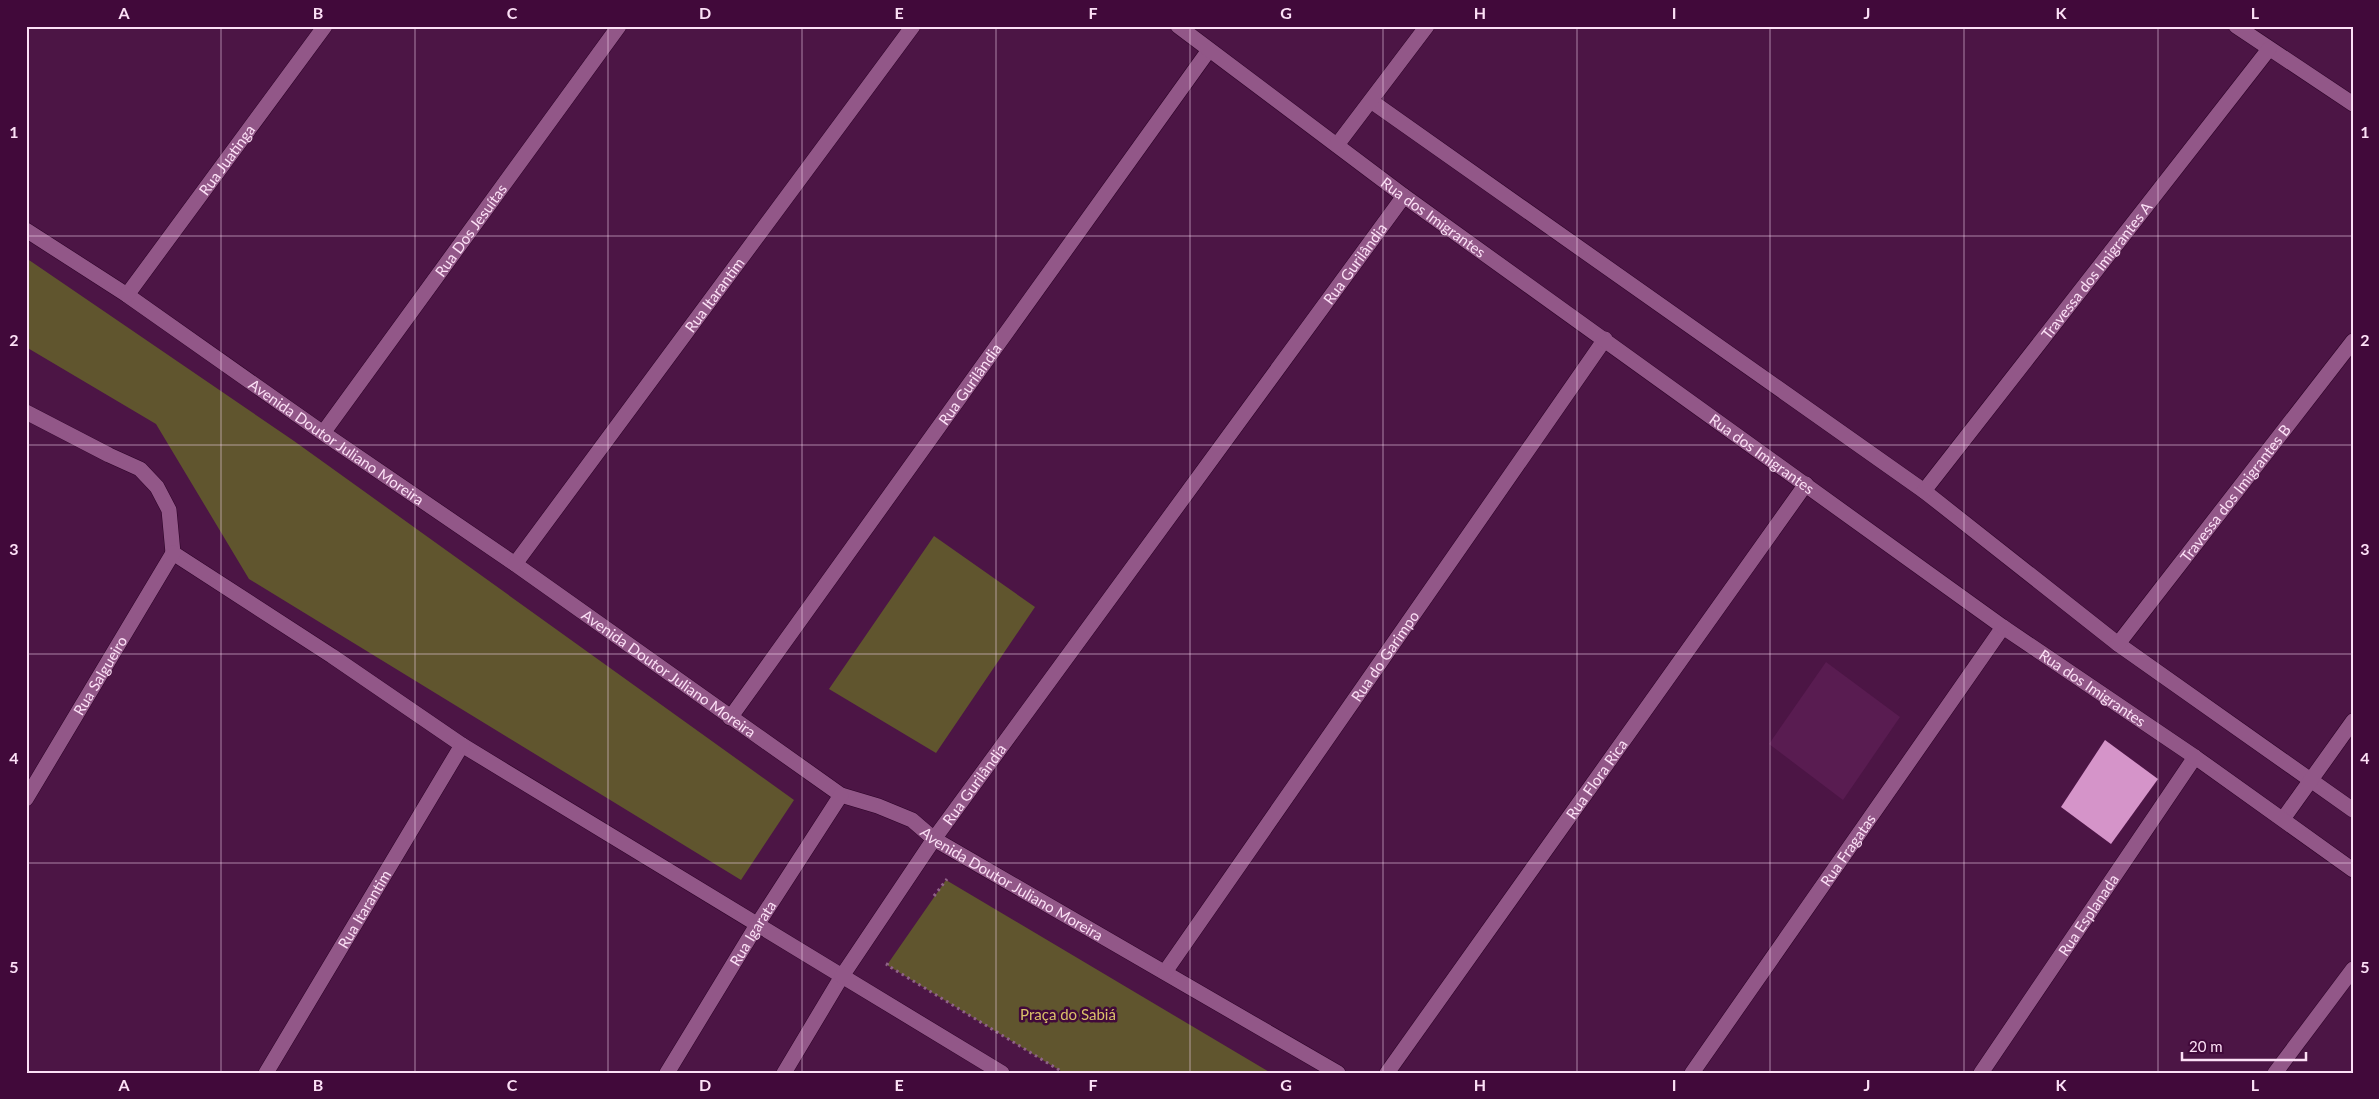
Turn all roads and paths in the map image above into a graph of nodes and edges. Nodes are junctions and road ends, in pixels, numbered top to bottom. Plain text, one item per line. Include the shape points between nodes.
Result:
1 (325, 26) edge
2 (619, 26) edge
3 (912, 26) edge
4 (1178, 26) edge
5 (1428, 26) edge
6 (2236, 26) edge
7 (2269, 49) junction
8 (1210, 50) junction
9 (1371, 101) junction
10 (2353, 104) edge
11 (1337, 145) junction
12 (1404, 196) junction
13 (26, 230) edge
14 (127, 295) junction
15 (1605, 339) junction
16 (2353, 341) edge
17 (26, 412) edge
18 (323, 433) junction
19 (1806, 484) junction
20 (1924, 491) junction
21 (173, 553) junction
22 (515, 564) junction
23 (2003, 626) junction
24 (2118, 644) junction
25 (730, 718) junction
26 (2353, 721) edge
27 (462, 746) junction
28 (2195, 757) junction
29 (2311, 780) junction
30 (841, 795) junction
31 (26, 799) edge
32 (2353, 810) edge
33 (2283, 819) junction
34 (934, 839) junction
35 (2353, 870) edge
36 (954, 877) dead end
37 (930, 903) dead end
38 (757, 925) junction
39 (892, 957) dead end
40 (2353, 969) edge
41 (1165, 972) junction
42 (842, 976) junction
43 (266, 1073) edge
44 (667, 1073) edge
45 (784, 1073) edge
46 (1002, 1073) edge
47 (1064, 1073) edge
48 (1338, 1073) edge
49 (1387, 1073) edge
50 (1692, 1073) edge
51 (1981, 1073) edge
52 (2275, 1073) edge

1 - 14 street, Rua Juatinga
2 - 18 street, Rua Dos Jesuítas
3 - 22 street, Rua Itarantim
4 - 8 street, Rua dos Imigrantes
5 - 9 street
6 - 7 street
7 - 10 street
7 - 20 street, Travessa dos Imigrantes A
8 - 11 street, Rua dos Imigrantes
8 - 25 street, Rua Gurilândia
9 - 11 street
9 - 20 street
11 - 12 street, Rua dos Imigrantes
12 - 15 street, Rua dos Imigrantes
12 - 34 street, Rua Gurilândia
13 - 14 street, Avenida Doutor Juliano Moreira
14 - 18 street, Avenida Doutor Juliano Moreira
15 - 19 street, Rua dos Imigrantes
15 - 41 street, Rua do Garimpo
16 - 24 street, Travessa dos Imigrantes B
17 - 21 street via 140,469 157,487 169,510
18 - 22 street, Avenida Doutor Juliano Moreira
19 - 23 street, Rua dos Imigrantes
19 - 49 street, Rua Flora Rica
20 - 24 street
21 - 27 street via 332,656
21 - 31 street, Rua Salgueiro
22 - 25 street, Avenida Doutor Juliano Moreira
23 - 28 street, Rua dos Imigrantes
23 - 50 street, Rua Fragatas
24 - 29 street
25 - 30 street, Avenida Doutor Juliano Moreira
26 - 29 street
27 - 38 street
27 - 43 street, Rua Itarantim
28 - 33 street, Rua dos Imigrantes
28 - 51 street, Rua Esplanada
29 - 32 street
29 - 33 street
30 - 34 street, Avenida Doutor Juliano Moreira via 912,820
30 - 38 street, Rua Igarata
33 - 35 street, Rua dos Imigrantes
34 - 41 street, Avenida Doutor Juliano Moreira
34 - 42 street
36 - 37 path via 946,880
38 - 42 street
38 - 44 street, Rua Igarata
39 - 47 path via 887,965
40 - 52 street
41 - 48 street, Avenida Doutor Juliano Moreira
42 - 45 street
42 - 46 street

